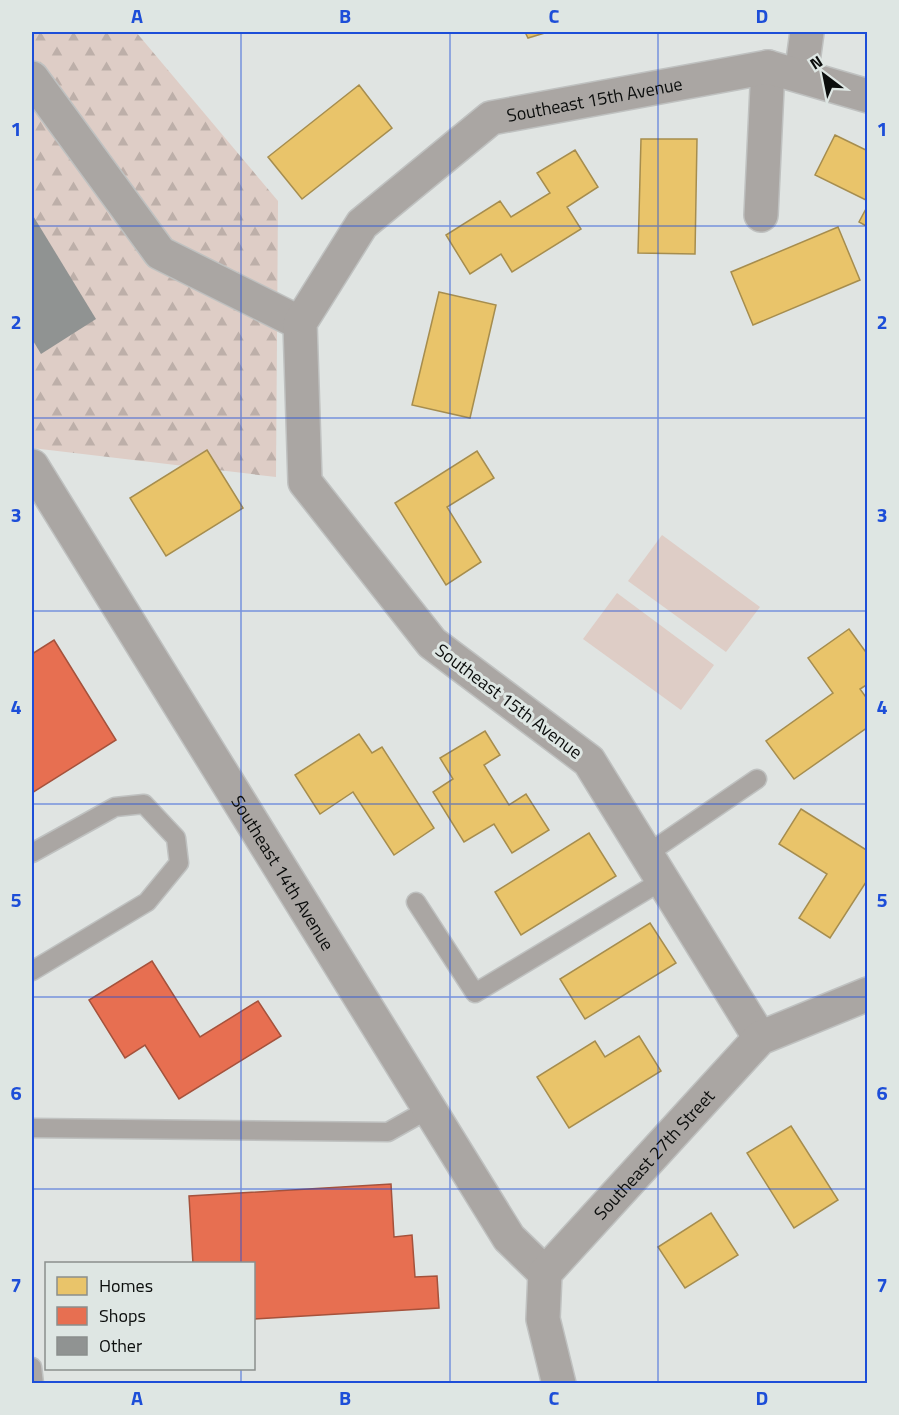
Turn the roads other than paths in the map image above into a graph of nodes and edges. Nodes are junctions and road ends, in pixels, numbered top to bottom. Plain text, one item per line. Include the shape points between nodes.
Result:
1 (807, 32) edge
2 (768, 66) junction
3 (801, 76) junction
4 (32, 78) edge
5 (867, 96) edge
6 (761, 214) dead end
7 (300, 323) junction
8 (32, 466) edge
9 (757, 779) dead end
10 (32, 853) edge
11 (655, 867) junction
12 (416, 902) dead end
13 (32, 971) edge
14 (867, 994) edge
15 (760, 1038) junction
16 (429, 1109) junction
17 (32, 1128) edge
18 (545, 1273) junction
19 (32, 1367) edge
20 (34, 1383) edge
21 (559, 1383) edge

1 - 3 street
2 - 3 street, Southeast 15th Avenue
2 - 6 street
2 - 7 street, Southeast 15th Avenue via 491,118 362,224
3 - 5 street, Southeast 15th Avenue
4 - 7 street via 160,253
7 - 11 street, Southeast 15th Avenue via 305,482 432,643 589,761
8 - 16 street, Southeast 14th Avenue
9 - 11 lane
10 - 13 lane via 115,807 144,804 176,838 179,863 147,902
11 - 12 lane via 475,993
11 - 15 street, Southeast 15th Avenue
14 - 15 street, Southeast 27th Street
15 - 18 street, Southeast 27th Street
16 - 17 lane via 388,1132
16 - 18 street, Southeast 14th Avenue via 509,1238
18 - 21 street via 543,1319
19 - 20 lane

